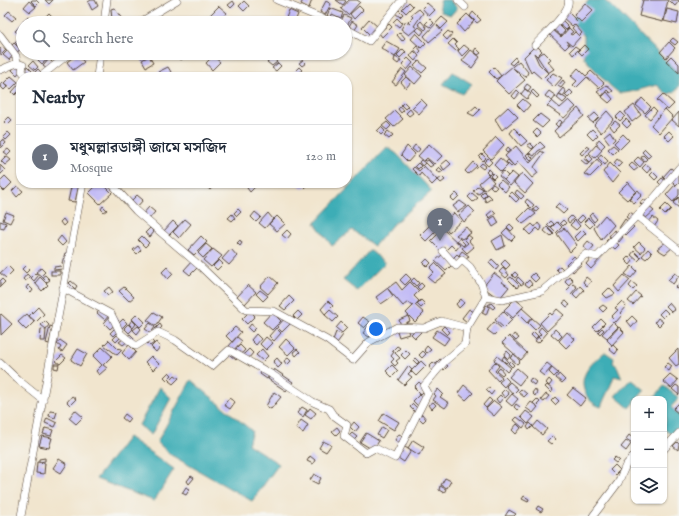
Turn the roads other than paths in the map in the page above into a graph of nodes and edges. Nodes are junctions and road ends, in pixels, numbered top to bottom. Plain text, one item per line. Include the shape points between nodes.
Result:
1 (107, 0) edge
2 (177, 0) edge
3 (277, 0) edge
4 (402, 0) edge
5 (458, 0) edge
6 (568, 0) edge
7 (465, 7) dead end
8 (105, 16) edge
9 (151, 16) edge
10 (317, 16) edge
11 (352, 32) edge
12 (0, 35) edge
13 (535, 45) dead end
14 (16, 56) edge
15 (17, 60) edge
16 (61, 60) edge
17 (99, 60) edge
18 (17, 63) junction
19 (0, 70) edge
20 (23, 72) edge
21 (46, 72) edge
22 (98, 72) edge
23 (679, 168) edge
24 (82, 188) edge
25 (115, 188) edge
26 (645, 207) junction
27 (443, 250) dead end
28 (679, 250) edge
29 (63, 288) junction
30 (486, 297) junction
31 (467, 328) junction
32 (0, 363) edge
33 (43, 400) junction
34 (679, 433) edge
35 (667, 446) edge
36 (631, 459) edge
37 (21, 516) edge
38 (593, 516) edge

1 - 8 street
2 - 9 street
3 - 10 street
4 - 11 street via 369,41
5 - 7 street
6 - 13 street via 568,7 562,16
12 - 14 street
15 - 18 street
16 - 21 street
17 - 22 street
18 - 19 street
18 - 20 street via 22,65
23 - 26 street
24 - 29 street
25 - 31 street via 136,211 246,310 274,311 327,340 353,360 369,342 397,327 424,328 441,321
26 - 28 street via 638,217
26 - 30 street via 597,258 586,254 542,291 502,300
27 - 30 street via 456,266 462,260 470,267 481,283
29 - 31 street via 111,314 121,334 136,346 158,332 175,340 212,366 229,350 313,402 329,409 347,424 344,436 366,453 375,448 395,458 428,393 424,386 445,361 465,344
29 - 33 street
30 - 31 street
32 - 33 street
33 - 37 street
34 - 35 street
36 - 38 street via 618,483

